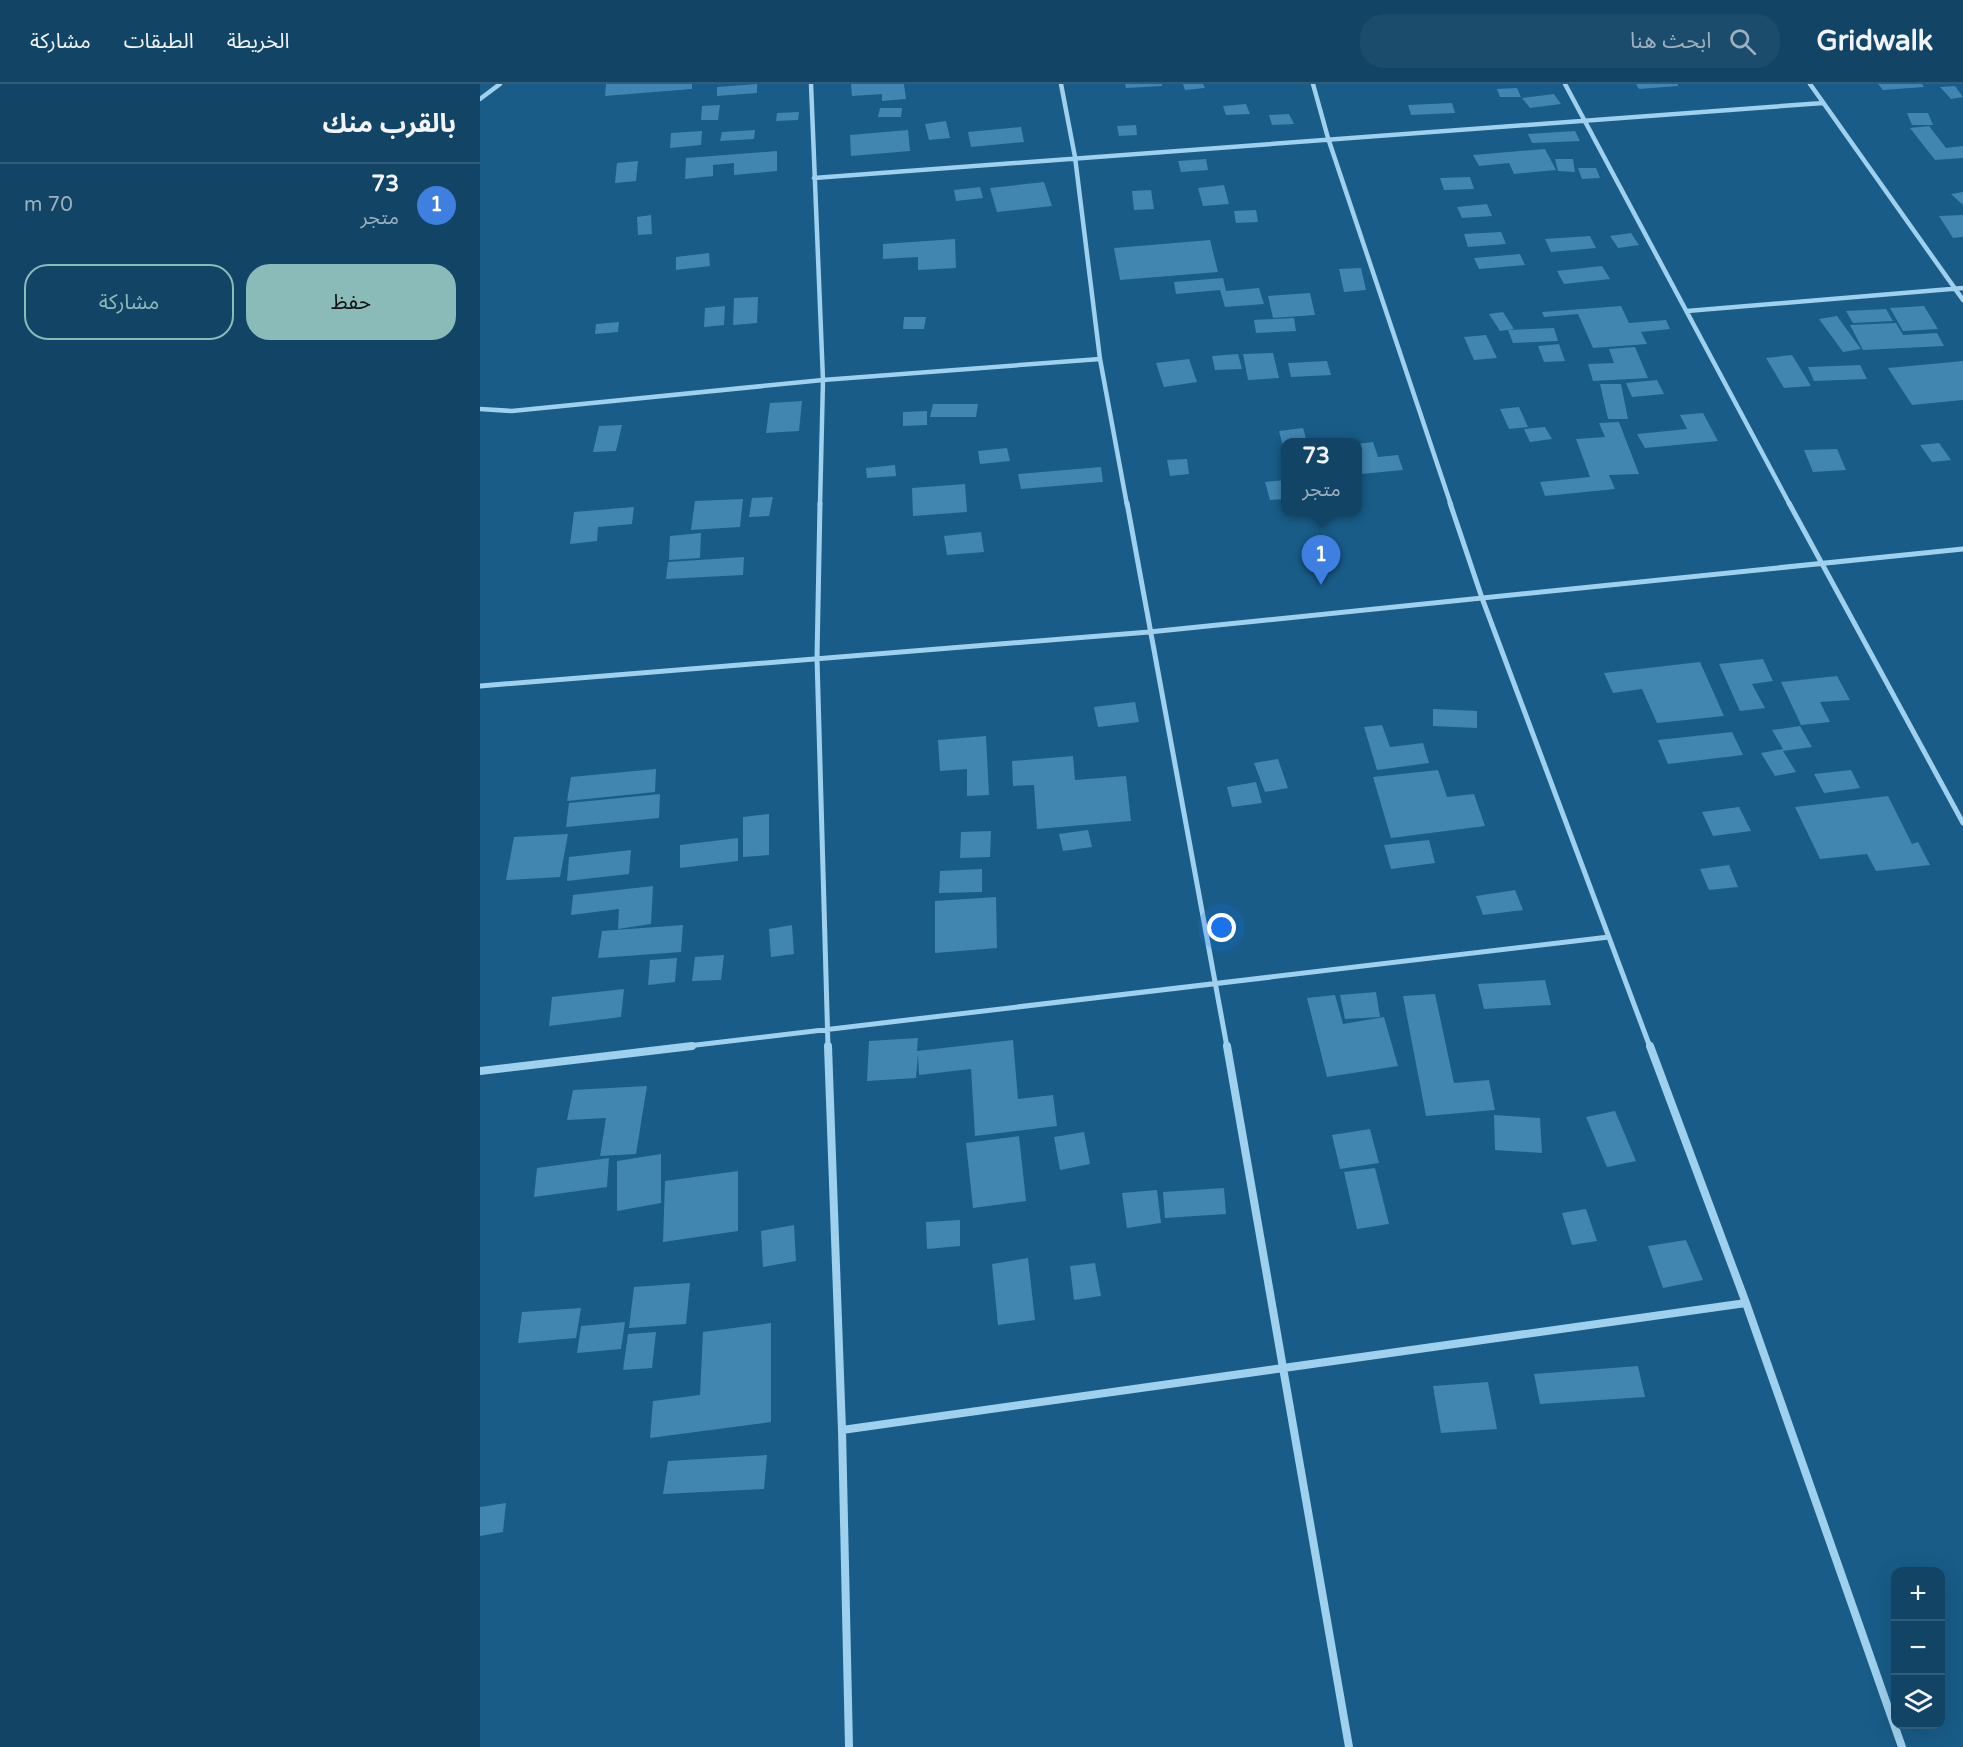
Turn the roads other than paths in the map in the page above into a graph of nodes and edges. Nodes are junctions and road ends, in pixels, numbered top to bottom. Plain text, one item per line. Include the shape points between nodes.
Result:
1 (500, 84) edge
2 (811, 84) edge
3 (1061, 84) edge
4 (1313, 84) edge
5 (1565, 84) edge
6 (1810, 84) edge
7 (480, 99) edge
8 (1823, 103) junction
9 (1583, 120) junction
10 (1328, 138) junction
11 (1075, 157) junction
12 (814, 178) junction
13 (1954, 288) junction
14 (1963, 288) edge
15 (1963, 300) edge
16 (1687, 311) junction
17 (1100, 359) junction
18 (823, 380) junction
19 (480, 409) edge
20 (1963, 549) edge
21 (1820, 562) junction
22 (1482, 598) junction
23 (1149, 632) junction
24 (817, 658) junction
25 (480, 686) edge
26 (1963, 823) edge
27 (1609, 937) junction
28 (1216, 985) junction
29 (827, 1028) junction
30 (480, 1071) edge
31 (1746, 1303) junction
32 (1282, 1368) junction
33 (843, 1430) junction
34 (849, 1747) edge
35 (1349, 1747) edge
36 (1902, 1747) edge

1 - 7 street
2 - 12 street
3 - 11 street
4 - 10 street
5 - 9 street
6 - 8 street
8 - 9 street
8 - 13 street
9 - 10 street
9 - 16 street
10 - 11 street
10 - 22 street
11 - 12 street
11 - 17 street
12 - 18 street
13 - 14 street
13 - 15 street
13 - 16 street
16 - 21 street
17 - 18 street
17 - 23 street
18 - 19 street via 512,411
18 - 24 street
20 - 21 street
21 - 22 street
21 - 26 street
22 - 23 street
22 - 27 street
23 - 24 street
23 - 28 street
24 - 25 street
24 - 29 street
27 - 28 street
27 - 31 street
28 - 29 street
28 - 32 street
29 - 30 street
29 - 33 street
31 - 32 street
31 - 36 street
32 - 33 street
32 - 35 street
33 - 34 street

